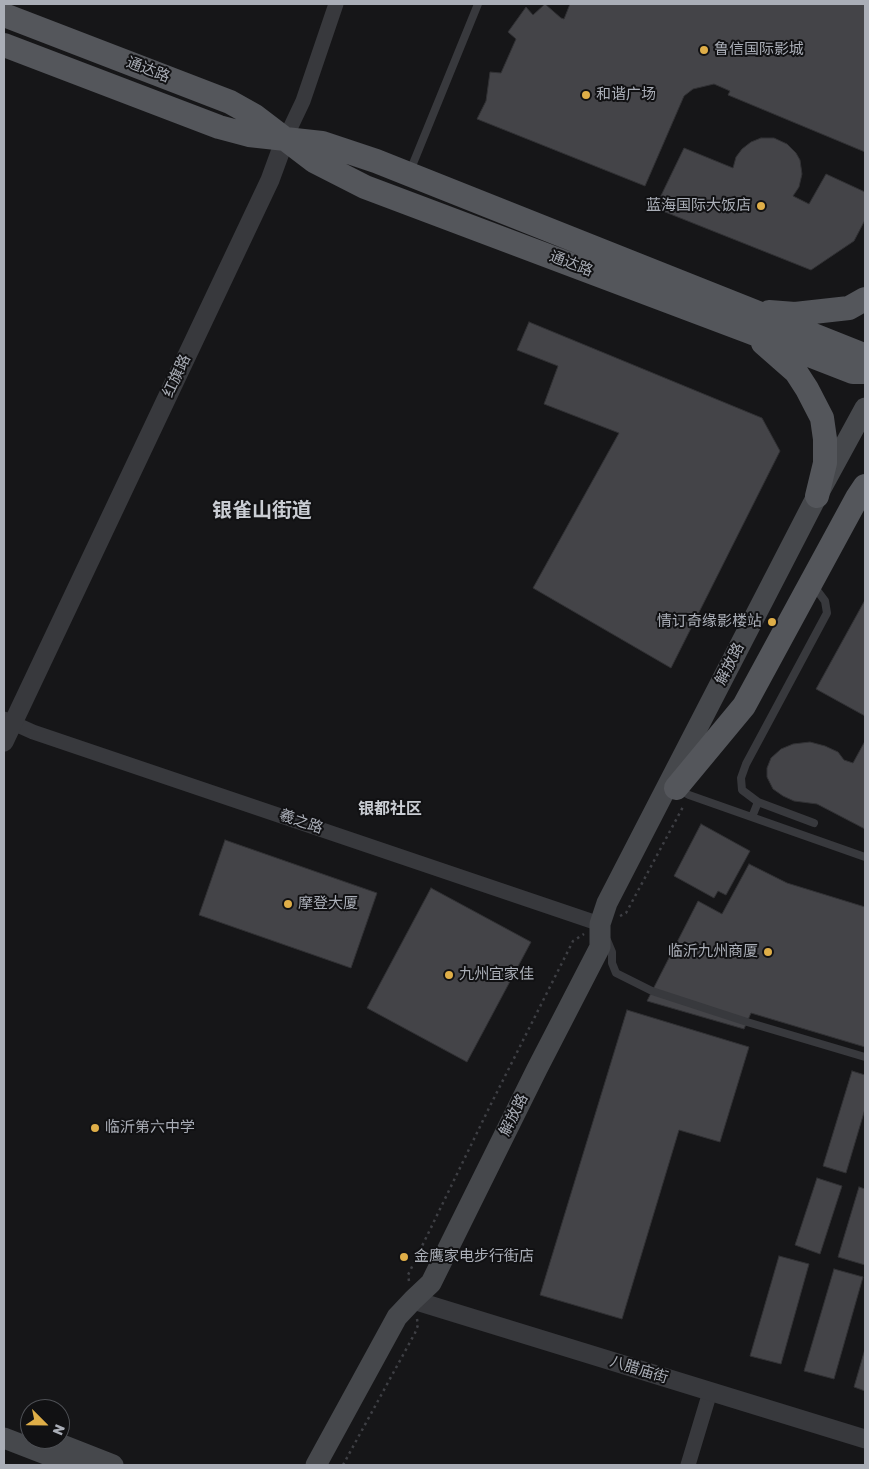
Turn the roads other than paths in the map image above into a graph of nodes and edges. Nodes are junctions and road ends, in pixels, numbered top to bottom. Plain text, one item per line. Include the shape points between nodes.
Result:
1 (336, 4) edge
2 (478, 4) edge
3 (4, 15) edge
4 (4, 46) edge
5 (286, 139) junction
6 (408, 174) junction
7 (865, 299) edge
8 (752, 322) junction
9 (865, 357) edge
10 (865, 372) edge
11 (865, 408) edge
12 (865, 427) edge
13 (865, 486) edge
14 (817, 496) junction
15 (812, 582) junction
16 (8, 720) edge
17 (4, 742) edge
18 (683, 792) junction
19 (758, 802) junction
20 (752, 817) junction
21 (814, 824) dead end
22 (865, 857) edge
23 (600, 924) junction
24 (865, 1057) edge
25 (413, 1300) junction
26 (710, 1392) junction
27 (4, 1422) edge
28 (20, 1429) edge
29 (4, 1438) edge
30 (865, 1439) edge
31 (70, 1448) edge
32 (74, 1465) edge
33 (113, 1465) edge
34 (316, 1465) edge
35 (331, 1465) edge
36 (688, 1465) edge

1 - 5 street, 红旗路 via 303,101
2 - 6 lane
3 - 5 main road, 通达路 via 230,102
4 - 5 main road, 通达路 via 219,127 249,135
5 - 6 main road, 通达路 via 322,143
5 - 8 main road, 通达路 via 314,161 365,187
5 - 16 street, 红旗路 via 270,180
6 - 8 main road, 通达路
7 - 8 main road via 849,308
8 - 9 main road, 通达路
8 - 10 main road, 通达路 via 853,372
8 - 14 main road via 796,372 822,418 825,463
11 - 14 main road, 解放路
12 - 18 main road, 解放路
13 - 15 main road
14 - 23 main road, 解放路 via 607,903
15 - 18 main road via 744,706
15 - 19 lane via 825,601 826,613 741,778 742,790
16 - 17 street, 红旗路
16 - 23 street, 羲之路 via 42,735
18 - 20 lane
18 - 23 main road, 解放路 via 614,907
19 - 20 lane
19 - 21 lane
20 - 22 lane
23 - 24 lane via 612,952 616,973 652,991
23 - 25 main road, 解放路 via 600,948 431,1283
25 - 26 street, 八腊庙街
25 - 34 main road, 解放路 via 398,1317
25 - 35 main road via 411,1322
26 - 30 street, 八腊庙街
26 - 36 street
27 - 28 main road
29 - 32 main road
31 - 33 main road

